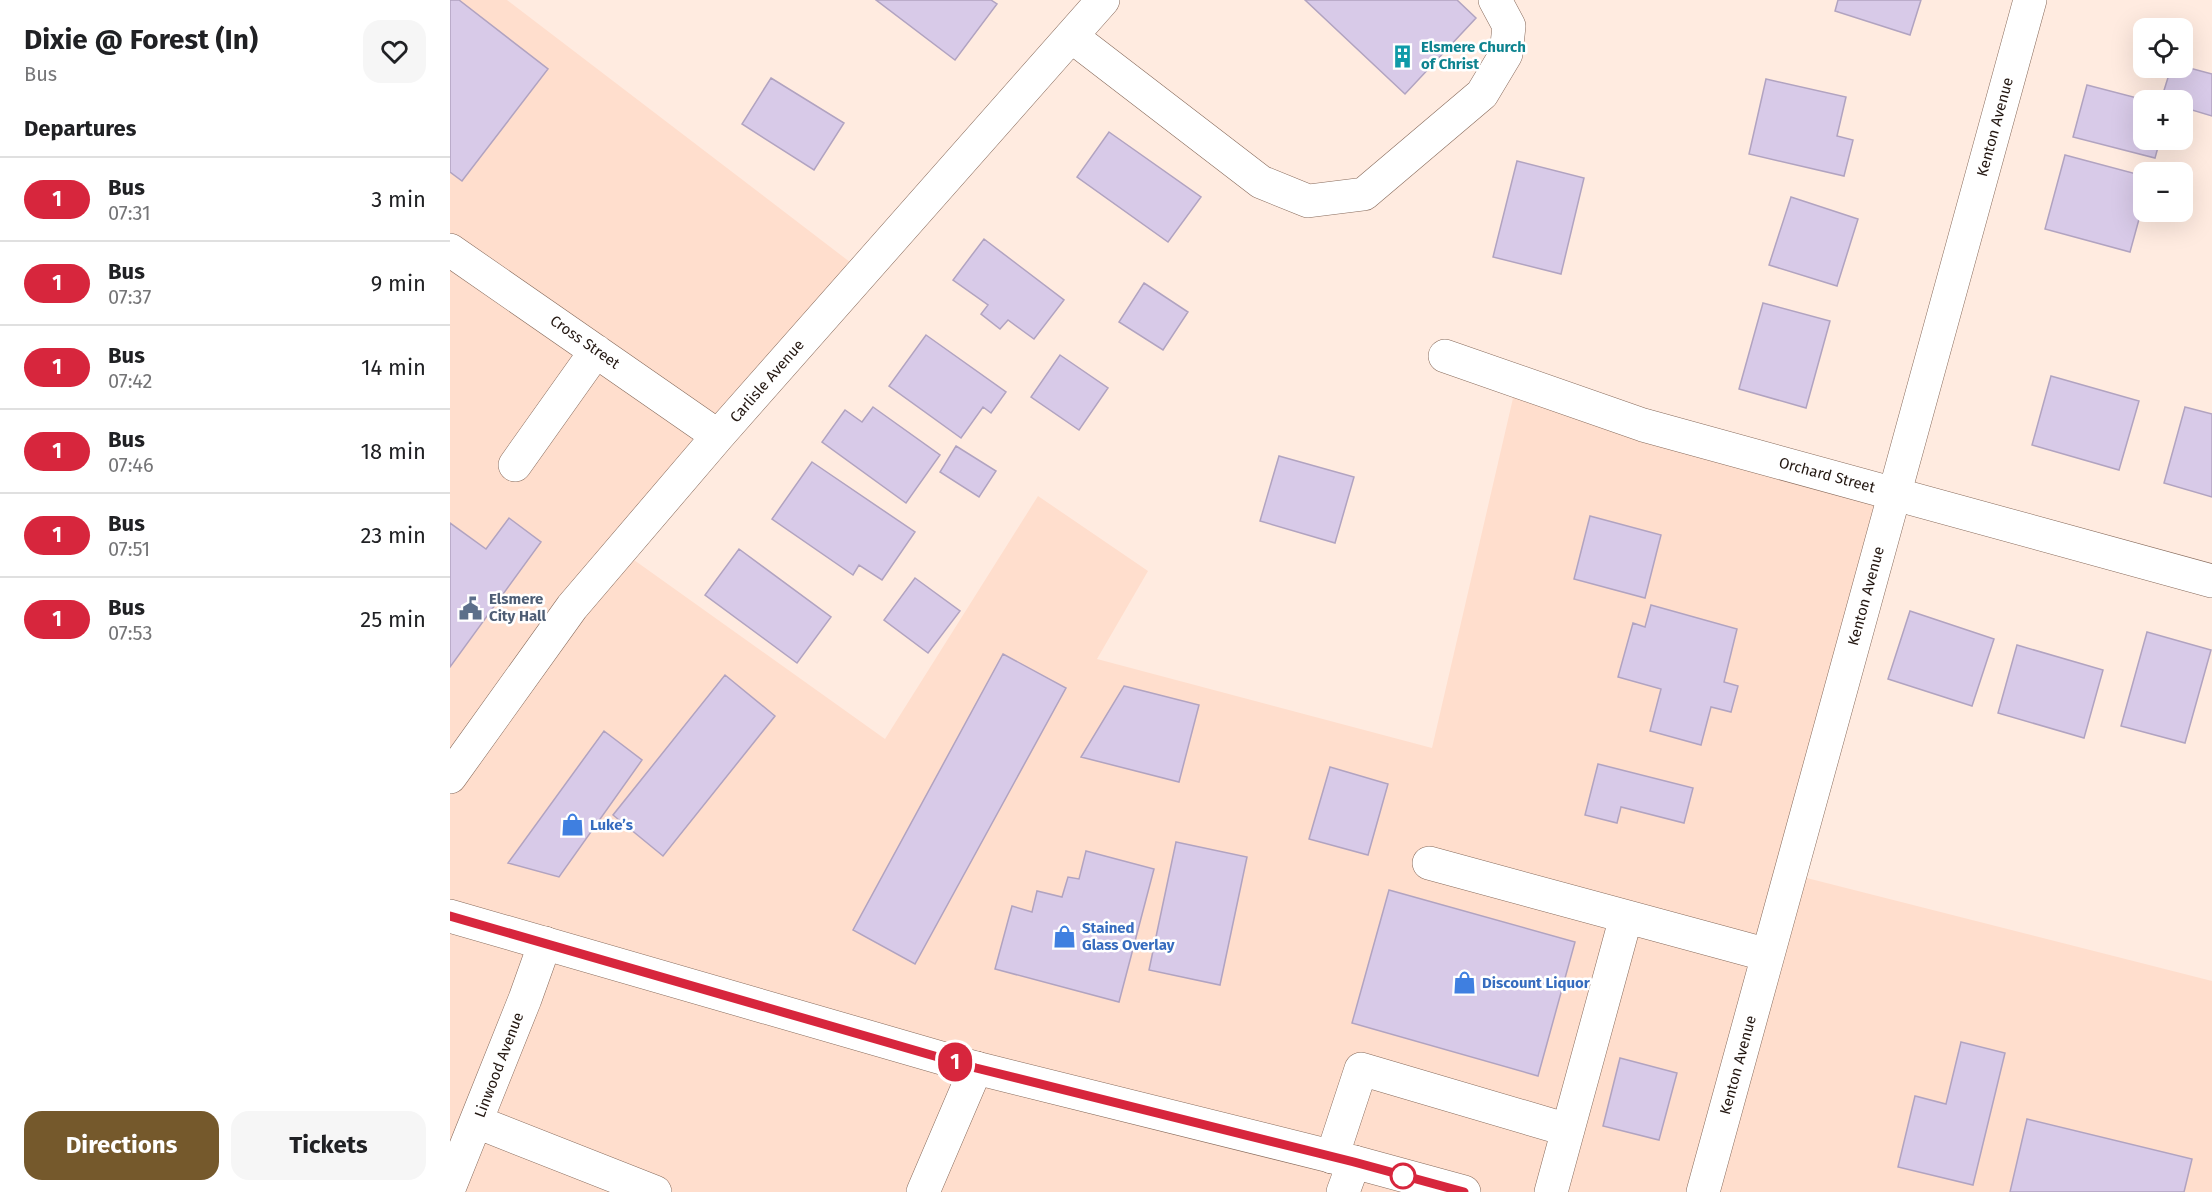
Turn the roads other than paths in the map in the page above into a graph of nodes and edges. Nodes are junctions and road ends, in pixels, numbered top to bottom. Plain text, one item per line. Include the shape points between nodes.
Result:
1 (1103, 0) edge
2 (1496, 0) edge
3 (2030, 0) edge
4 (1071, 36) junction
5 (450, 250) edge
6 (596, 351) junction
7 (1445, 356) dead end
8 (718, 436) junction
9 (515, 465) dead end
10 (1895, 493) junction
11 (2212, 581) edge
12 (450, 777) edge
13 (1429, 863) dead end
14 (450, 916) edge
15 (1626, 917) junction
16 (545, 943) junction
17 (1768, 955) junction
18 (976, 1068) junction
19 (477, 1122) junction
20 (1568, 1130) junction
21 (1343, 1171) edge
22 (450, 1186) edge
23 (655, 1192) edge
24 (923, 1192) edge
25 (1464, 1192) edge
26 (1551, 1192) edge
27 (1703, 1192) edge

1 - 4 street, Carlisle Avenue
2 - 4 street via 1509,26 1506,54 1482,94 1364,194 1308,201 1262,182
3 - 10 street, Kenton Avenue
4 - 8 street, Carlisle Avenue
5 - 6 street, Cross Street
6 - 8 street, Cross Street
6 - 9 street
7 - 10 street, Orchard Street via 1643,425
8 - 12 street, Carlisle Avenue via 572,607
10 - 11 street, Orchard Street
10 - 17 street, Kenton Avenue
13 - 15 street
14 - 16 street
15 - 17 street
15 - 20 street
16 - 18 street
16 - 19 street, Linwood Avenue
17 - 27 street, Kenton Avenue
18 - 21 street
18 - 24 street
19 - 22 street, Linwood Avenue
19 - 23 street
20 - 21 street via 1361,1069
20 - 26 street
21 - 25 street

